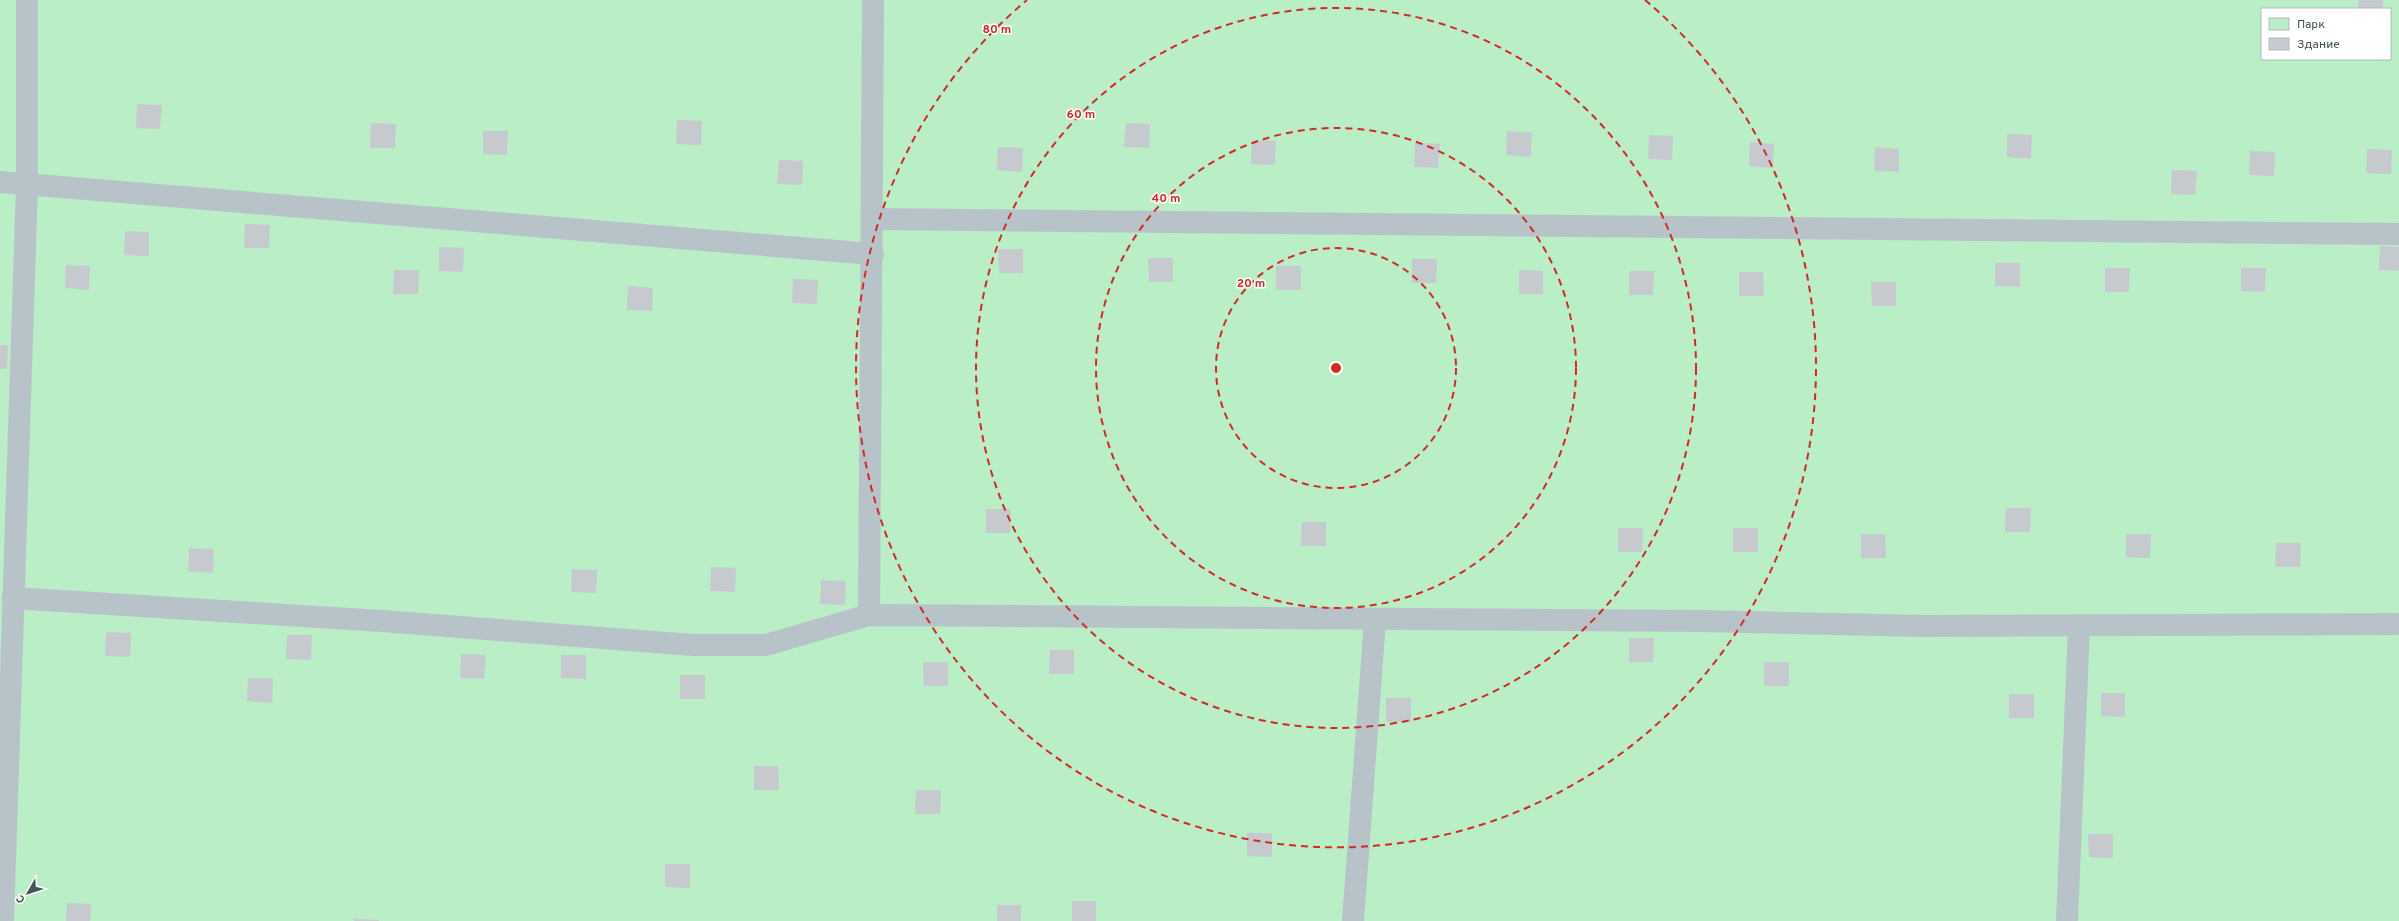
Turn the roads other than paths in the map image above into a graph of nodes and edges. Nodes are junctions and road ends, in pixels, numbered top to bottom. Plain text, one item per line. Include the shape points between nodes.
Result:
1 (27, 0) edge
2 (873, 0) edge
3 (0, 182) edge
4 (27, 185) junction
5 (872, 219) junction
6 (2399, 234) edge
7 (873, 254) junction
8 (14, 598) junction
9 (870, 615) junction
10 (1375, 620) junction
11 (2399, 624) edge
12 (2079, 626) junction
13 (3, 921) edge
14 (1353, 921) edge
15 (2067, 921) edge

1 - 4 lane
2 - 5 lane
3 - 4 lane
4 - 7 lane
4 - 8 lane
5 - 6 lane
5 - 7 lane
7 - 9 lane
8 - 9 lane via 382,621 693,646 766,646
8 - 13 lane
9 - 10 lane
10 - 12 lane
10 - 14 lane
11 - 12 lane
12 - 15 lane

